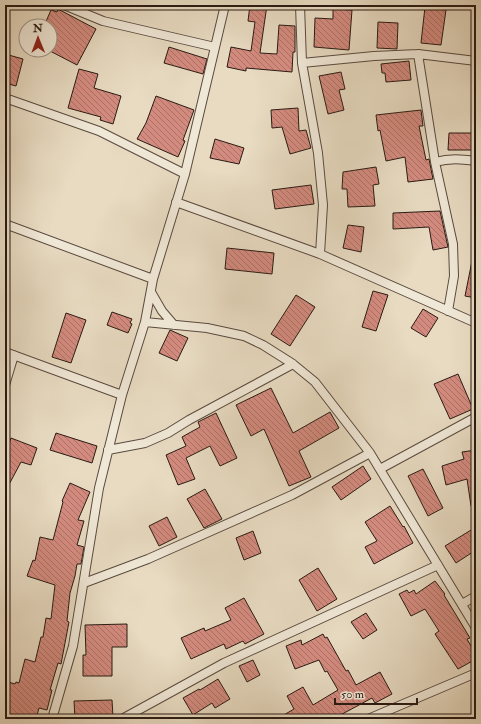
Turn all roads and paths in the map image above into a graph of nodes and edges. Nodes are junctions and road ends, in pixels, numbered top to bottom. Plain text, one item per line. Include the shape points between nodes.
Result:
1 (64, 5) edge
2 (225, 5) edge
3 (300, 5) edge
4 (215, 47) junction
5 (418, 54) junction
6 (476, 61) edge
7 (302, 63) junction
8 (5, 98) edge
9 (476, 161) edge
10 (435, 162) junction
11 (185, 174) junction
12 (176, 202) junction
13 (5, 224) edge
14 (320, 254) junction
15 (153, 279) junction
16 (151, 292) junction
17 (448, 311) junction
18 (145, 322) junction
19 (476, 323) edge
20 (174, 325) junction
21 (5, 352) edge
22 (14, 355) junction
23 (293, 364) junction
24 (5, 385) edge
25 (122, 395) junction
26 (476, 417) edge
27 (108, 450) junction
28 (370, 453) junction
29 (380, 469) junction
30 (438, 565) junction
31 (84, 583) junction
32 (476, 596) edge
33 (462, 604) junction
34 (476, 628) edge
35 (476, 673) edge
36 (52, 719) edge
37 (122, 719) edge
38 (368, 719) edge

1 - 4 street via 103,21
2 - 4 street
3 - 7 street
4 - 11 street
5 - 6 street
5 - 7 street
5 - 10 street
7 - 14 street via 318,153 323,206
8 - 11 street via 99,131
9 - 10 street via 447,158
10 - 17 street via 453,244 454,276
11 - 12 street
12 - 14 street
12 - 15 street
13 - 15 street
14 - 17 street
15 - 16 street
16 - 18 street
16 - 20 street
17 - 19 street
18 - 20 street
18 - 25 street
20 - 23 street via 207,328 244,336
21 - 22 street
22 - 24 street
22 - 25 street
23 - 27 street via 168,433 145,443
23 - 28 street via 315,382
25 - 27 street
26 - 29 street
27 - 31 street via 99,488
28 - 29 street
28 - 31 street via 292,495 148,560
29 - 30 street
30 - 33 street
30 - 37 street via 224,663
31 - 36 street via 73,646
32 - 33 street
33 - 34 street
35 - 38 street

